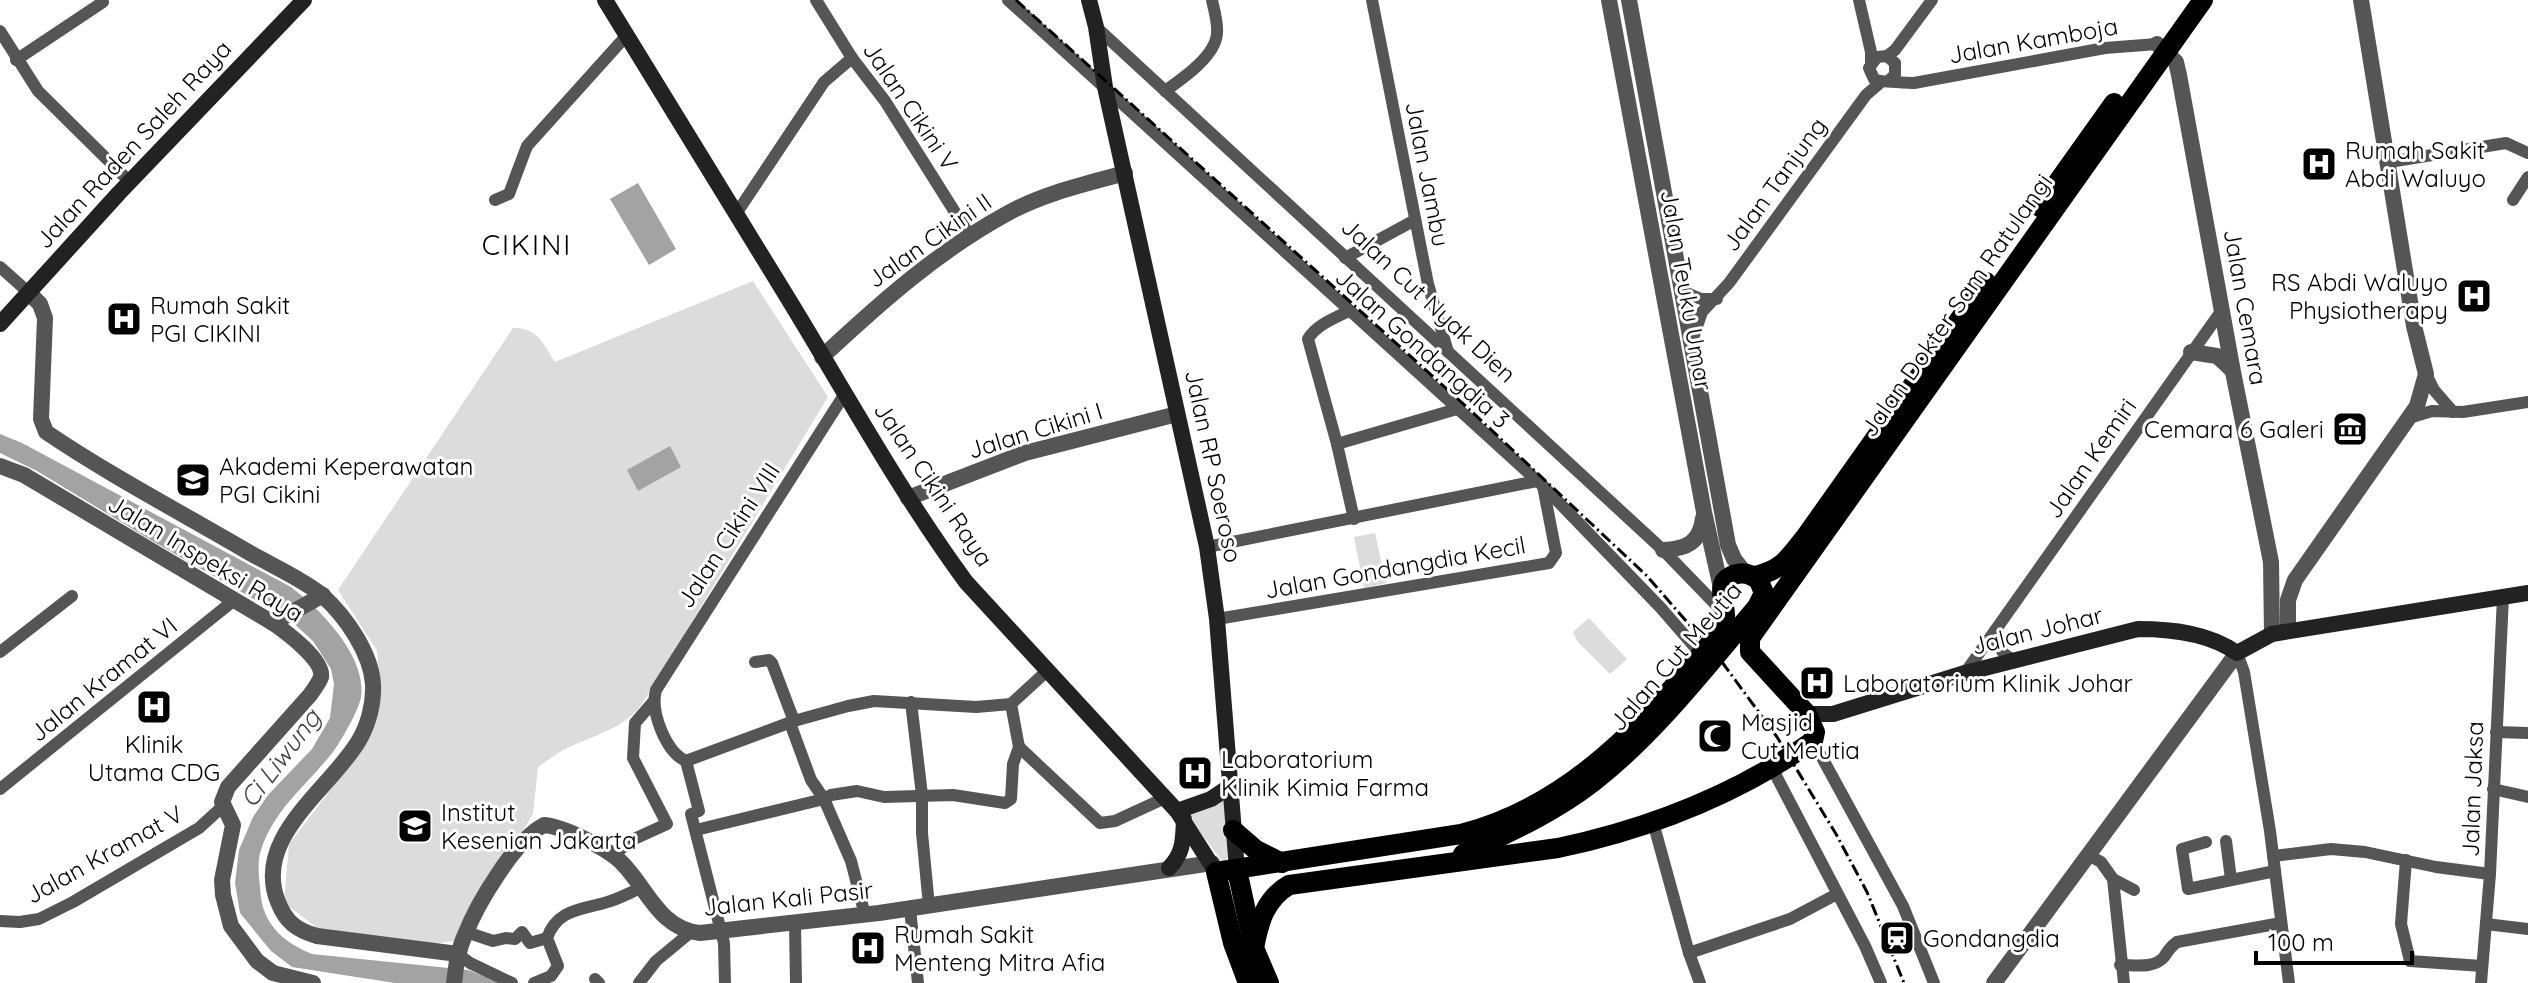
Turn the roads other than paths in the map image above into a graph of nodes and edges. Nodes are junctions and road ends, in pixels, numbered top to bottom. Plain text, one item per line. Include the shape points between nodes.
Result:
1 (304, 0) edge
2 (605, 0) edge
3 (816, 0) edge
4 (1008, 0) edge
5 (1089, 0) edge
6 (1212, 0) edge
7 (1372, 0) edge
8 (1609, 0) edge
9 (1629, 0) edge
10 (1859, 0) edge
11 (1932, 0) edge
12 (2188, 0) edge
13 (2203, 0) edge
14 (2361, 0) edge
15 (103, 2) dead end
16 (1096, 27) junction
17 (0, 31) edge
18 (627, 35) junction
19 (2162, 48) junction
20 (852, 58) junction
21 (16, 60) junction
22 (1884, 68) junction
23 (1105, 87) junction
24 (1165, 91) junction
25 (1649, 105) junction
26 (1629, 108) junction
27 (2528, 153) edge
28 (2389, 162) junction
29 (1125, 173) junction
30 (2528, 177) edge
31 (130, 182) junction
32 (495, 200) dead end
33 (2513, 200) dead end
34 (736, 214) junction
35 (1415, 220) junction
36 (970, 236) junction
37 (1345, 258) junction
38 (0, 267) edge
39 (27, 291) junction
40 (1682, 291) junction
41 (1663, 294) junction
42 (1717, 299) junction
43 (2222, 310) junction
44 (1349, 311) junction
45 (0, 324) edge
46 (1691, 349) junction
47 (2191, 352) junction
48 (1449, 355) junction
49 (822, 357) junction
50 (2233, 372) junction
51 (2426, 374) junction
52 (844, 395) junction
53 (2528, 402) edge
54 (1457, 409) junction
55 (2453, 412) junction
56 (1177, 414) junction
57 (2405, 419) junction
58 (1337, 444) junction
59 (1874, 452) junction
60 (0, 466) edge
61 (1540, 484) junction
62 (908, 498) junction
63 (1704, 512) junction
64 (1354, 519) junction
65 (1207, 547) junction
66 (1663, 550) junction
67 (2271, 562) junction
68 (2303, 568) junction
69 (1749, 574) junction
70 (1721, 588) junction
71 (2528, 593) edge
72 (72, 596) dead end
73 (2503, 597) junction
74 (317, 599) junction
75 (233, 601) junction
76 (1725, 614) junction
77 (1217, 619) junction
78 (278, 620) junction
79 (1996, 633) junction
80 (2280, 633) junction
81 (0, 652) edge
82 (1700, 653) junction
83 (2237, 653) junction
84 (2017, 661) junction
85 (755, 662) dead end
86 (1047, 671) junction
87 (1965, 673) junction
88 (654, 701) junction
89 (911, 702) junction
90 (1011, 704) junction
91 (1849, 709) junction
92 (1807, 714) junction
93 (792, 722) junction
94 (2496, 732) junction
95 (2528, 733) edge
96 (1813, 741) junction
97 (1019, 747) junction
98 (686, 761) junction
99 (1772, 768) junction
100 (1229, 787) junction
101 (0, 789) edge
102 (2493, 789) junction
103 (922, 795) junction
104 (2528, 797) edge
105 (1165, 798) junction
106 (824, 799) junction
107 (222, 807) junction
108 (691, 814) junction
109 (1180, 815) junction
110 (1653, 822) junction
111 (667, 824) junction
112 (696, 830) junction
113 (1233, 830) junction
114 (2226, 841) dead end
115 (2206, 842) dead end
116 (613, 855) junction
117 (2088, 855) junction
118 (2273, 856) junction
119 (2406, 860) junction
120 (1449, 861) junction
121 (1284, 863) junction
122 (1169, 868) junction
123 (1221, 868) junction
124 (2275, 871) junction
125 (2490, 874) junction
126 (2113, 879) junction
127 (2231, 879) junction
128 (1289, 885) junction
129 (641, 888) junction
130 (2134, 890) dead end
131 (1837, 894) junction
132 (929, 906) junction
133 (910, 909) junction
134 (865, 915) junction
135 (0, 921) edge
136 (2281, 923) junction
137 (2486, 924) junction
138 (795, 928) junction
139 (2528, 929) edge
140 (466, 932) junction
141 (691, 932) junction
142 (721, 932) junction
143 (547, 938) junction
144 (1254, 948) junction
145 (1689, 953) junction
146 (457, 958) junction
147 (2120, 965) junction
148 (2482, 966) junction
149 (1245, 976) edge
150 (313, 983) edge
151 (454, 983) edge
152 (512, 983) edge
153 (534, 983) edge
154 (639, 983) edge
155 (725, 983) edge
156 (796, 983) edge
157 (918, 983) edge
158 (1269, 983) edge
159 (1700, 983) edge
160 (1881, 983) edge
161 (1934, 983) edge
162 (1994, 983) edge
163 (2124, 983) edge
164 (2289, 983) edge
165 (2481, 983) edge

1 - 31 main road, Jalan Raden Saleh Raya
2 - 18 main road, Jalan Cikini Raya
3 - 20 street, Jalan Cikini V
4 - 23 street, Jalan Gondangdia 3
5 - 16 main road, Jalan RP Soeroso
6 - 24 street via 1217,30 1213,45
7 - 35 street, Jalan Jambu
8 - 26 street, Jalan Teuku Umar
9 - 25 street, Jalan Teuku Umar
10 - 22 street via 1869,42
11 - 22 street
12 - 19 main road, Jalan Dokter Sam Ratulangi
13 - 19 main road, Jalan Dokter Sam Ratulangi
14 - 28 street
15 - 21 street
16 - 23 main road, Jalan RP Soeroso
16 - 24 street, Jalan Cut Nyak Dien
17 - 21 street
18 - 32 street via 527,146 509,194
18 - 34 main road, Jalan Cikini Raya
19 - 22 street, Jalan Kamboja via 2105,48 1917,82
19 - 43 street, Jalan Cemara via 2176,62 2179,75
19 - 59 main road, Jalan Dokter Sam Ratulangi
20 - 34 street via 824,82
20 - 36 street, Jalan Cikini V
21 - 31 street via 48,102
22 - 42 street, Jalan Tanjung
23 - 29 main road, Jalan RP Soeroso
23 - 44 street, Jalan Gondangdia 3
24 - 37 street, Jalan Cut Nyak Dien
25 - 26 street
25 - 40 street, Jalan Teuku Umar
26 - 41 street, Jalan Teuku Umar
27 - 28 street via 2506,143
28 - 51 street
29 - 36 street, Jalan Cikini II via 1011,211
29 - 56 main road, Jalan RP Soeroso
30 - 33 street
31 - 39 main road, Jalan Raden Saleh Raya
34 - 49 main road, Jalan Cikini Raya
35 - 37 street
35 - 48 street, Jalan Jambu
36 - 49 street, Jalan Cikini II via 895,289
37 - 48 street, Jalan Cut Nyak Dien
38 - 39 street
39 - 45 main road, Jalan Raden Saleh Raya
39 - 74 street, Jalan Inspeksi Raya via 45,318 41,419 46,432
40 - 41 street
40 - 42 street
40 - 46 street, Jalan Teuku Umar
41 - 63 street, Jalan Teuku Umar
42 - 46 street, Jalan Tanjung via 1699,318
43 - 47 street, Jalan Kemiri
43 - 50 street, Jalan Cemara
44 - 54 street, Jalan Gondangdia 3
44 - 58 street via 1309,335
46 - 69 street, Jalan Teuku Umar via 1728,545
47 - 50 street via 2217,356
47 - 79 street, Jalan Kemiri
48 - 66 street, Jalan Cut Nyak Dien
49 - 52 main road, Jalan Cikini Raya
50 - 67 street, Jalan Cemara
51 - 55 street
51 - 57 street via 2417,406
52 - 62 main road, Jalan Cikini Raya
52 - 88 street, Jalan Cikini VIII via 666,672
53 - 55 street
54 - 58 street
54 - 61 street, Jalan Gondangdia 3
55 - 57 street via 2432,411
56 - 62 street, Jalan Cikini I via 1025,453
56 - 65 main road, Jalan RP Soeroso
57 - 68 street
58 - 64 street
59 - 69 main road, Jalan Dokter Sam Ratulangi via 1781,566
59 - 92 main road, Jalan Dokter Sam Ratulangi via 1748,645
60 - 75 street, Jalan Inspeksi Raya via 24,475
61 - 64 street
61 - 77 street, Jalan Gondangdia Kecil via 1556,553 1549,563
61 - 82 street, Jalan Gondangdia 3
62 - 86 main road, Jalan Cikini Raya via 966,582
63 - 66 street via 1702,530 1690,546
63 - 70 street, Jalan Teuku Umar
64 - 65 street
65 - 77 main road, Jalan RP Soeroso
66 - 76 street, Jalan Cut Nyak Dien
67 - 68 street via 2284,571
67 - 80 street, Jalan Cemara
68 - 80 street via 2291,586
69 - 70 main road, Jalan Cut Meutia via 1733,575
69 - 120 main road, Jalan Cut Meutia via 1764,588 1763,599 1623,755 1559,807
70 - 76 main road, Jalan Cut Meutia
71 - 73 main road
72 - 81 street
73 - 80 main road
73 - 94 street, Jalan Jaksa
74 - 78 street
74 - 146 street via 364,650 371,671 371,703 358,743 279,843 276,897 286,920 306,933
75 - 78 street, Jalan Inspeksi Raya
75 - 101 street, Jalan Kramat VI
76 - 82 main road, Jalan Cut Meutia via 1723,626
77 - 100 main road, Jalan RP Soeroso
78 - 107 street, Jalan Inspeksi Raya via 319,666 320,680 228,787
79 - 84 street via 2005,657
79 - 87 street, Jalan Kemiri
80 - 83 main road
82 - 121 main road, Jalan Cut Meutia via 1603,759 1512,817 1461,834
83 - 84 main road, Jalan Johar via 2219,641 2138,629
83 - 117 street
83 - 118 street
84 - 87 main road, Jalan Johar
85 - 93 street via 772,663
86 - 90 street
86 - 105 main road, Jalan Cikini Raya
87 - 91 main road, Jalan Johar
88 - 98 street via 677,757
88 - 111 street, Jalan Cikini VIII via 635,723 632,753
89 - 90 street
89 - 93 street via 874,701
89 - 103 street
90 - 97 street
91 - 92 main road, Jalan Johar via 1825,716
91 - 96 main road, Jalan Johar via 1821,728
92 - 96 main road
93 - 98 street
93 - 106 street via 811,780
94 - 95 street
94 - 102 street, Jalan Jaksa
96 - 99 main road, Jalan Cut Meutia
96 - 161 street via 1903,906
97 - 103 street via 1011,799 1005,803
97 - 105 street via 1100,823
98 - 108 street via 699,811
99 - 110 main road, Jalan Cut Meutia
99 - 131 street
100 - 109 main road
100 - 113 main road, Jalan RP Soeroso
102 - 104 street
102 - 125 street, Jalan Jaksa
103 - 106 street via 884,797 857,791
103 - 132 street
105 - 109 main road, Jalan Cikini Raya
106 - 112 street
106 - 134 street via 851,861
107 - 135 street, Jalan Kramat V via 199,828 73,902 39,919
107 - 150 street via 233,825 222,880 231,926 273,973
108 - 111 street
108 - 112 street
109 - 122 main road via 1182,851
109 - 123 main road, Jalan Cikini Raya
110 - 120 main road, Jalan Cut Meutia via 1558,848
110 - 145 street
111 - 116 street
112 - 142 street
113 - 121 main road via 1256,850
113 - 123 main road, Jalan RP Soeroso
114 - 127 street
115 - 127 street via 2182,849 2188,889
116 - 129 street, Jalan Kali Pasir
116 - 140 street, Jalan Kali Pasir via 550,826 538,829 513,855
117 - 126 street
117 - 162 street
118 - 119 street via 2331,849
118 - 124 street
119 - 125 street
119 - 148 street via 2401,924 2410,961
120 - 128 main road, Jalan Cut Meutia
121 - 123 main road, Jalan Cut Meutia
121 - 128 main road
122 - 123 street, Jalan Kali Pasir
122 - 132 street, Jalan Kali Pasir
123 - 144 main road, Jalan RP Soeroso
123 - 149 main road, Jalan Cikini Raya
124 - 127 street
124 - 136 street
125 - 137 street, Jalan Jaksa
126 - 130 street
126 - 147 street
128 - 144 main road via 1266,905
129 - 141 street, Jalan Kali Pasir via 667,919
129 - 143 street via 564,914
131 - 145 street via 1790,919
131 - 160 street
132 - 133 street, Jalan Kali Pasir
133 - 134 street, Jalan Kali Pasir
133 - 157 street
134 - 138 street, Jalan Kali Pasir
136 - 147 street via 2177,942 2153,965
136 - 164 street
137 - 139 street
137 - 148 street, Jalan Jaksa
138 - 142 street, Jalan Kali Pasir
138 - 156 street
140 - 143 street via 493,941 515,939 522,932 530,943
140 - 146 street, Jalan Kali Pasir
141 - 142 street, Jalan Kali Pasir
141 - 154 street
142 - 155 street
143 - 153 street via 558,966 551,976
144 - 158 main road, Jalan RP Soeroso
145 - 159 street
146 - 151 street, Jalan Kali Pasir
146 - 152 street
147 - 163 street
148 - 165 street, Jalan Jaksa

